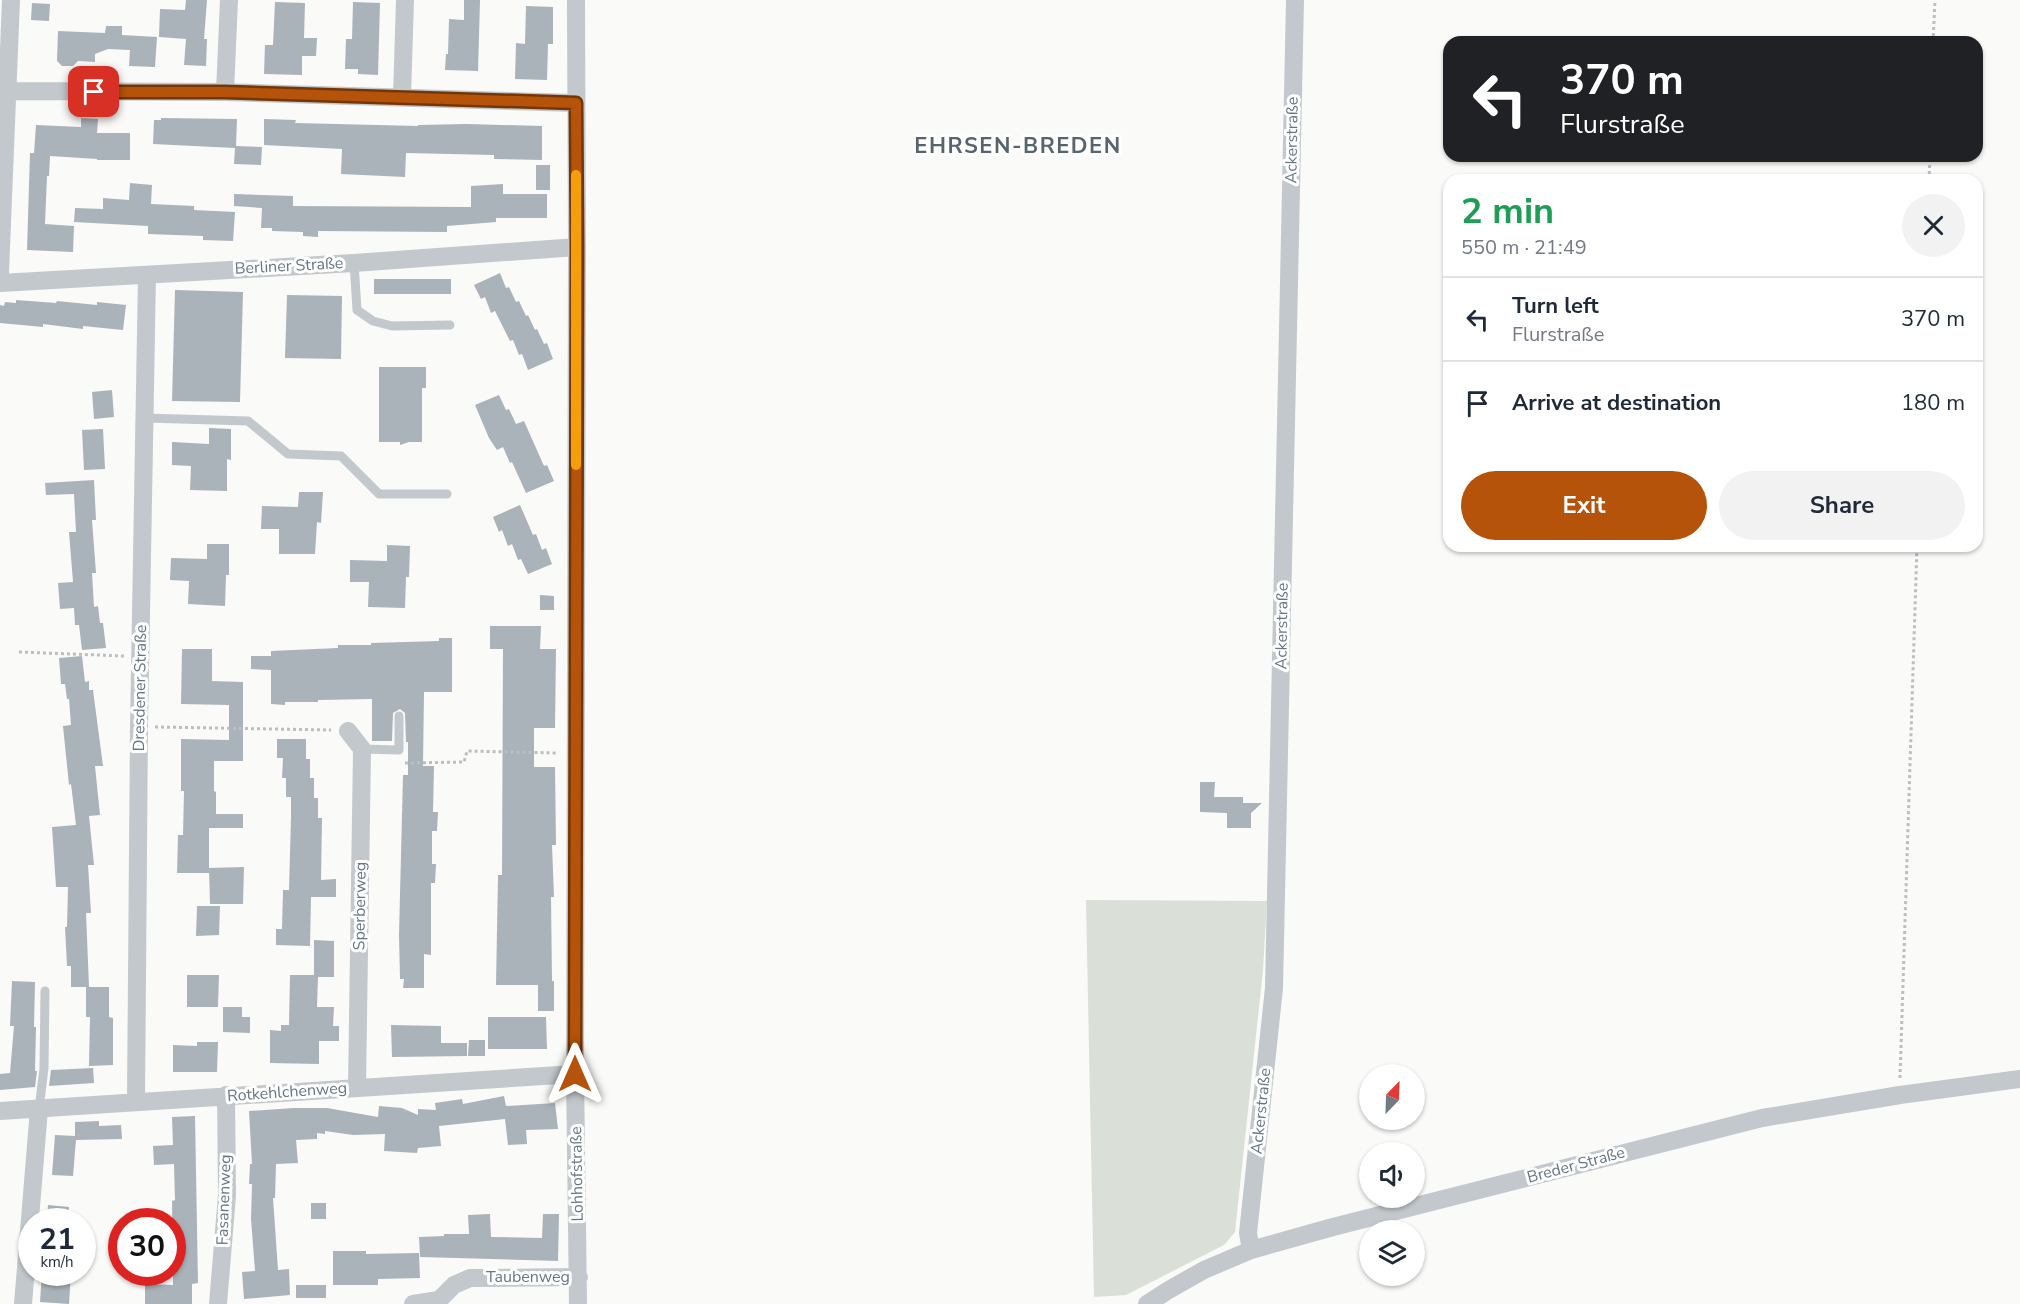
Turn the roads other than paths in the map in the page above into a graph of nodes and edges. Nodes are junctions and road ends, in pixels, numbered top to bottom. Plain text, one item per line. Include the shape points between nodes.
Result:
1 (11, 0) edge
2 (229, 0) edge
3 (405, 0) edge
4 (576, 0) edge
5 (1295, 0) edge
6 (7, 92) junction
7 (225, 92) junction
8 (402, 97) junction
9 (576, 103) junction
10 (577, 247) junction
11 (354, 263) junction
12 (0, 273) edge
13 (147, 275) junction
14 (0, 283) edge
15 (450, 325) dead end
16 (145, 418) junction
17 (447, 494) dead end
18 (399, 716) dead end
19 (348, 731) road end
20 (362, 749) junction
21 (45, 992) dead end
22 (575, 1074) junction
23 (2020, 1079) edge
24 (357, 1087) junction
25 (226, 1095) junction
26 (136, 1101) junction
27 (39, 1108) junction
28 (0, 1111) edge
29 (1251, 1250) junction
30 (579, 1277) junction
31 (23, 1304) edge
32 (218, 1304) edge
33 (413, 1304) edge
34 (578, 1304) edge
35 (1147, 1304) edge

1 - 6 street
2 - 7 street
3 - 8 street
4 - 9 street, Lohhofstraße
5 - 29 street, Ackerstraße via 1274,988 1248,1233
6 - 7 street
6 - 12 street
7 - 8 street
8 - 9 street
9 - 10 street, Lohhofstraße
10 - 11 street, Berliner Straße
10 - 22 street, Lohhofstraße
11 - 13 street, Berliner Straße
11 - 15 lane via 357,310 373,321 392,326
13 - 14 street, Berliner Straße
13 - 16 street, Dresdener Straße
16 - 17 lane via 248,421 288,454 341,456 379,494
16 - 26 street, Dresdener Straße
18 - 20 lane via 399,750
19 - 20 street
20 - 24 street, Sperberweg
21 - 27 lane
22 - 24 street, Rotkehlchenweg
22 - 30 street, Lohhofstraße
23 - 29 street, Breder Straße via 1762,1118
24 - 25 street, Rotkehlchenweg
25 - 26 street, Rotkehlchenweg
25 - 32 street, Fasanenweg via 227,1195
26 - 27 street, Rotkehlchenweg
27 - 28 street, Rotkehlchenweg
27 - 31 street
29 - 35 street, Breder Straße via 1204,1270
30 - 33 street, Taubenweg via 470,1278 454,1285 439,1300
30 - 34 street, Lohhofstraße

